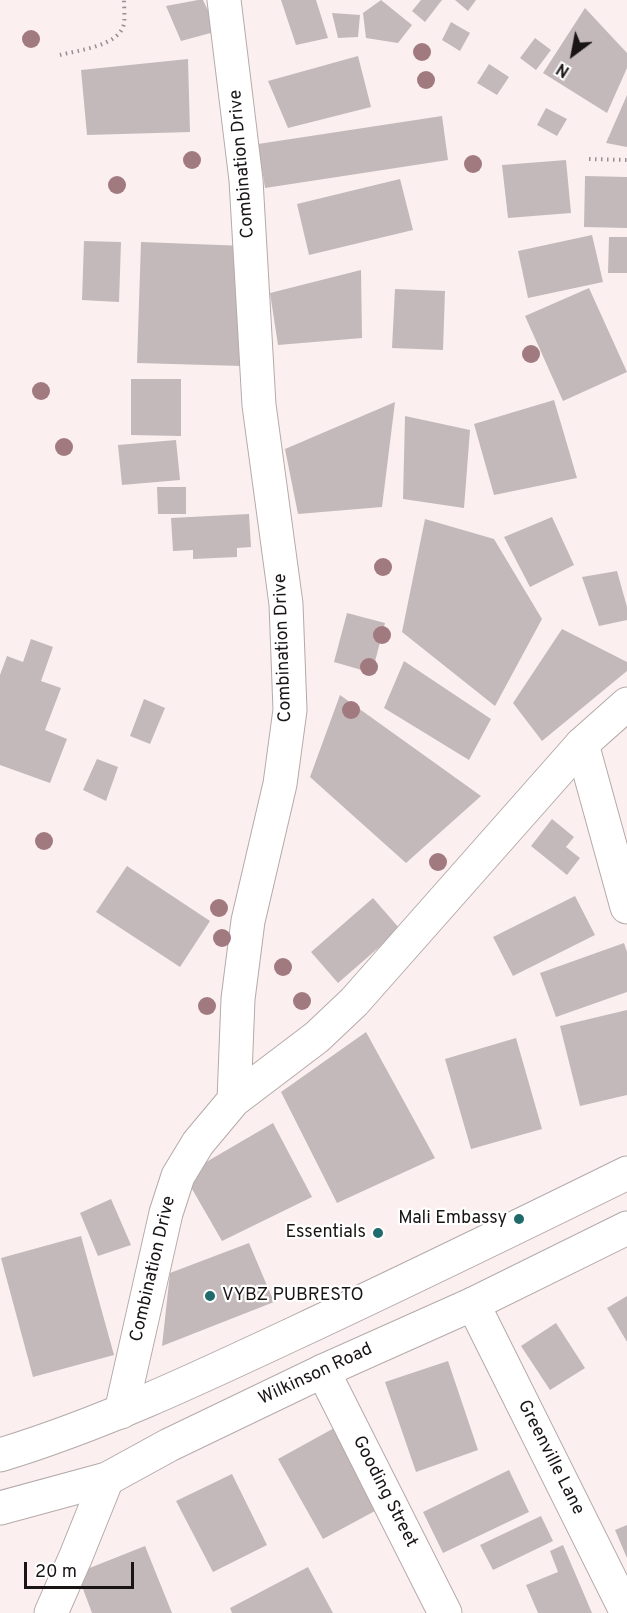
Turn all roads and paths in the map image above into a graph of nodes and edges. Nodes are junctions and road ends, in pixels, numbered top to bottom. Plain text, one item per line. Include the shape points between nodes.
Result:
1 (124, 0) edge
2 (224, 0) edge
3 (60, 55) dead end
4 (589, 159) dead end
5 (627, 160) edge
6 (627, 704) edge
7 (582, 744) junction
8 (627, 907) edge
9 (234, 1100) junction
10 (627, 1173) edge
11 (627, 1228) edge
12 (473, 1304) junction
13 (323, 1371) junction
14 (121, 1412) junction
15 (0, 1455) edge
16 (108, 1479) junction
17 (0, 1508) edge
18 (51, 1613) edge
19 (445, 1613) edge
20 (627, 1613) edge

1 - 3 path via 124,25 118,36
2 - 9 street, Combination Drive via 246,180 259,405 286,604 290,710 280,784 248,921 238,999
4 - 5 path
6 - 7 street
7 - 8 street
7 - 9 street via 354,1002 317,1037
9 - 14 street, Combination Drive via 198,1143 178,1176
10 - 14 street via 431,1269
11 - 12 street, Wilkinson Road
12 - 13 street, Wilkinson Road
12 - 20 street, Greenville Lane
13 - 16 street, Wilkinson Road via 169,1444
13 - 19 street, Gooding Street
14 - 15 street
16 - 17 street, Wilkinson Road
16 - 18 street

